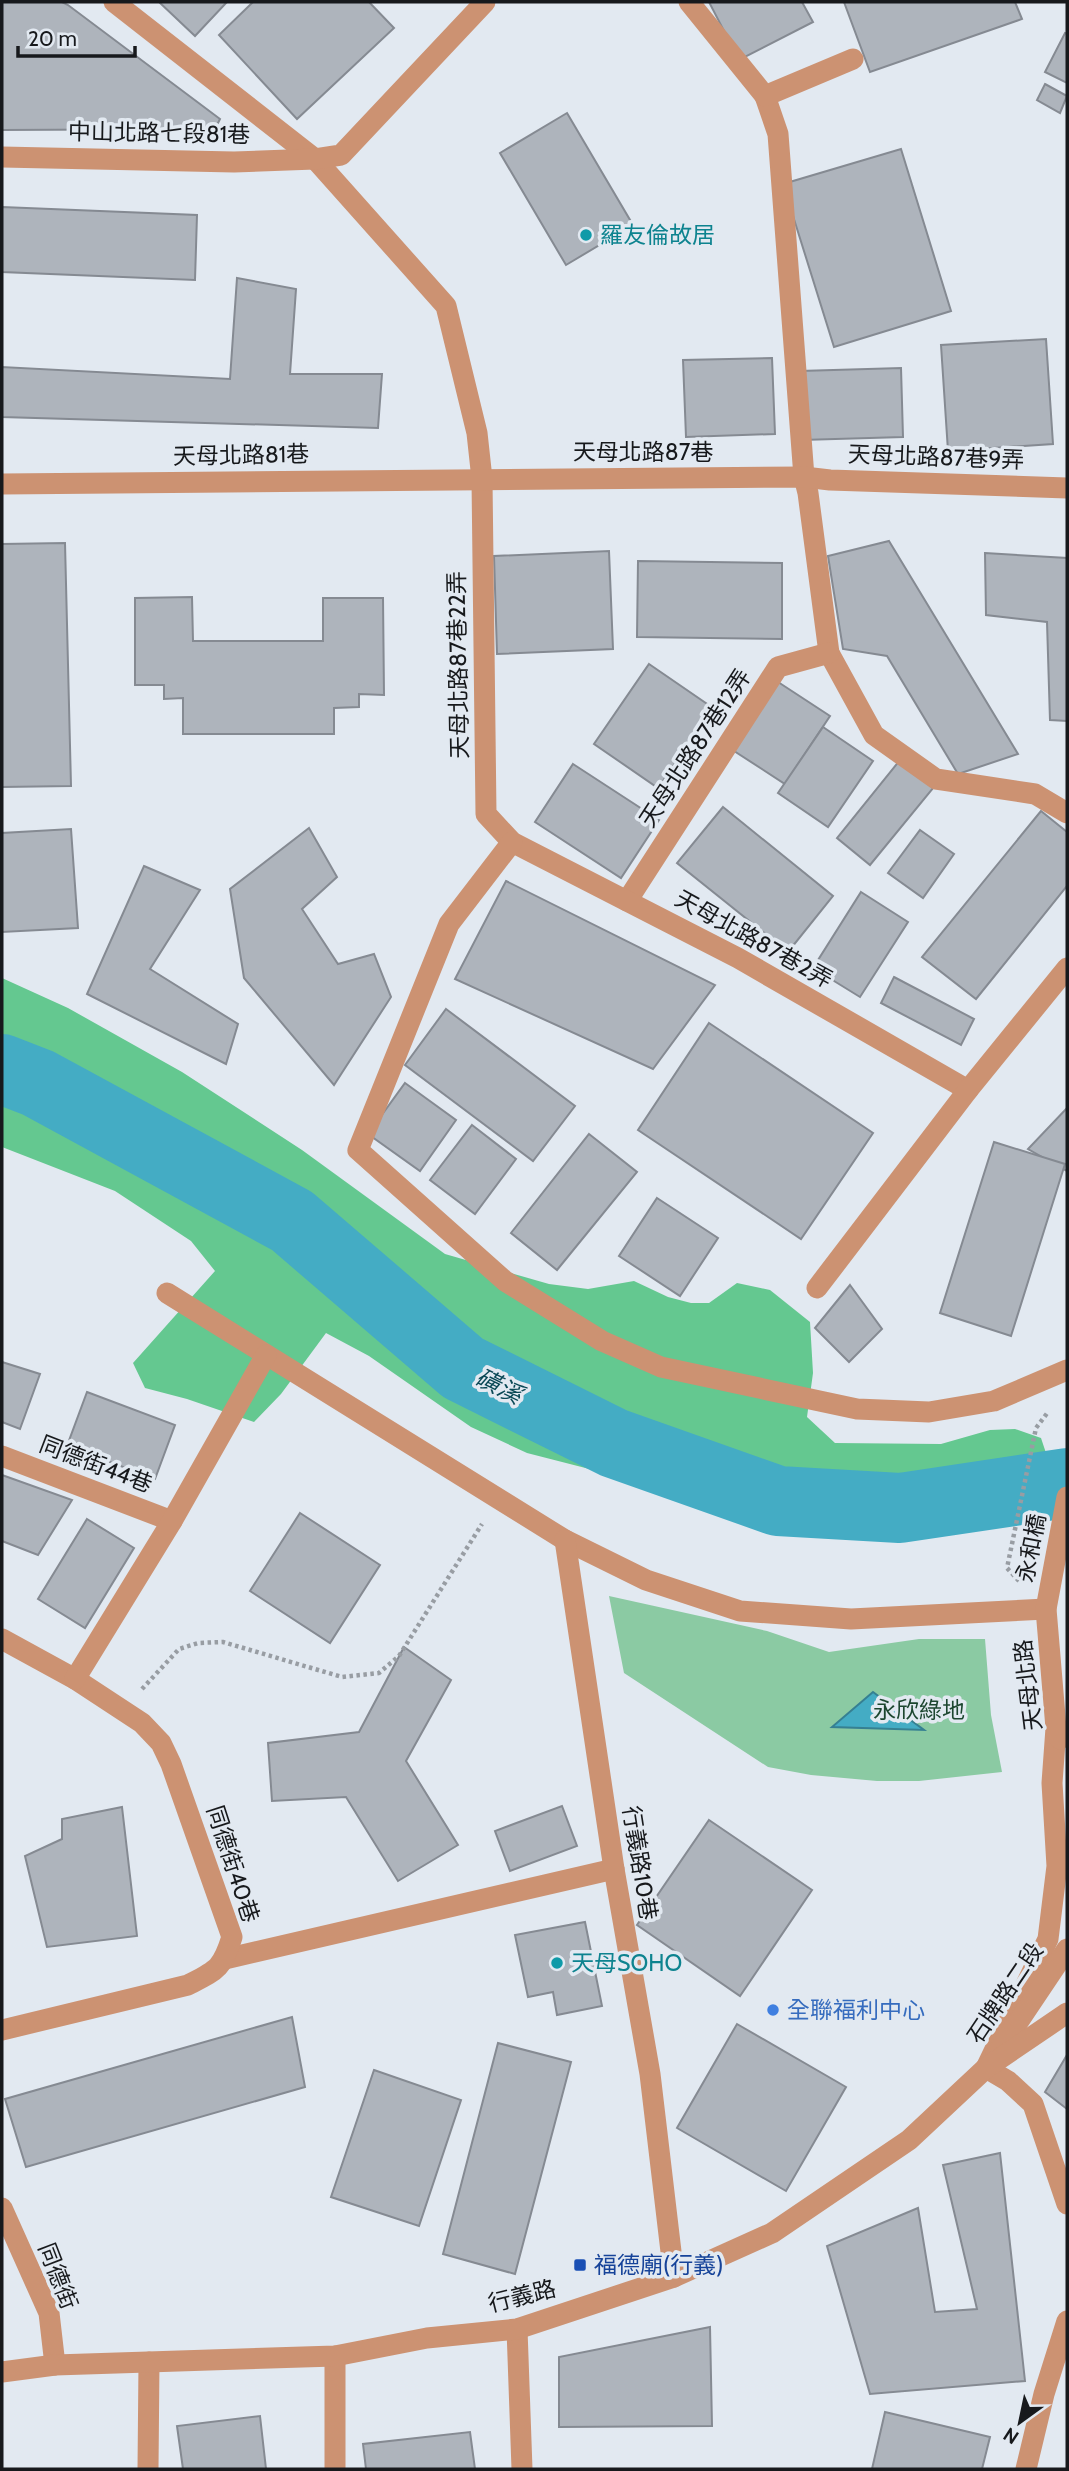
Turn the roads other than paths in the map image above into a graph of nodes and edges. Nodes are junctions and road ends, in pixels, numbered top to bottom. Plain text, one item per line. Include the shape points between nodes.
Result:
1 (114, 2) edge
2 (485, 2) edge
3 (689, 2) edge
4 (853, 59) dead end
5 (765, 96) junction
6 (2, 157) edge
7 (315, 159) junction
8 (804, 477) junction
9 (482, 479) junction
10 (2, 484) edge
11 (1067, 488) edge
12 (829, 653) junction
13 (1067, 813) edge
14 (512, 842) junction
15 (627, 901) junction
16 (1067, 968) edge
17 (968, 1090) junction
18 (817, 1288) dead end
19 (167, 1293) dead end
20 (266, 1355) junction
21 (1067, 1370) edge
22 (2, 1455) edge
23 (1067, 1497) edge
24 (172, 1521) junction
25 (565, 1540) junction
26 (1046, 1609) junction
27 (2, 1639) edge
28 (75, 1679) junction
29 (1055, 1728) junction
30 (1067, 1754) edge
31 (614, 1869) junction
32 (1067, 1949) edge
33 (225, 1959) junction
34 (1067, 2014) edge
35 (2, 2030) edge
36 (986, 2068) junction
37 (1067, 2204) edge
38 (2, 2208) edge
39 (674, 2277) junction
40 (1067, 2321) edge
41 (517, 2329) junction
42 (335, 2356) junction
43 (149, 2362) junction
44 (55, 2365) junction
45 (2, 2372) edge
46 (148, 2469) edge
47 (335, 2469) edge
48 (522, 2469) edge
49 (1026, 2469) edge

1 - 7 street, 中山北路七段81巷
2 - 7 street, 中山北路七段81巷 via 341,155
3 - 5 street
4 - 5 street
5 - 8 street via 778,134
6 - 7 street, 中山北路七段81巷 via 234,162
7 - 9 street, 中山北路七段81巷 via 446,306 477,433
8 - 9 street, 天母北路87巷
8 - 11 street, 天母北路87巷9弄
8 - 12 street
9 - 10 street, 天母北路81巷
9 - 14 street, 天母北路87巷22弄 via 486,814
12 - 13 street via 874,735 936,779 1035,794
12 - 15 street, 天母北路87巷12弄 via 779,667
14 - 15 street, 天母北路87巷2弄
14 - 21 street via 449,923 358,1150 505,1281 602,1341 661,1367 857,1409 929,1412 994,1401
15 - 17 street, 天母北路87巷2弄 via 738,958
16 - 17 street
17 - 18 street
19 - 20 street
20 - 24 street
20 - 25 street
22 - 24 street, 同德街44巷
23 - 26 street, 永和橋
24 - 28 street
25 - 26 street via 646,1580 740,1611 851,1619
25 - 31 street, 行義路10巷
26 - 29 street, 天母北路
27 - 28 street, 同德街40巷
28 - 33 street, 同德街40巷 via 142,1723 161,1743 232,1937
29 - 30 street, 天母北路
29 - 36 street via 1052,1783 1057,1866 1048,1939
31 - 33 street
31 - 39 street, 行義路10巷 via 650,2074
32 - 36 street, 石牌路二段
33 - 35 street via 210,1974 188,1984
34 - 36 street
36 - 37 street via 1033,2105
36 - 39 street, 行義路 via 909,2140 772,2233
38 - 44 street, 同德街 via 49,2313
39 - 41 street, 行義路
40 - 49 street
41 - 42 street, 行義路 via 427,2338
41 - 48 street
42 - 43 street, 行義路
42 - 47 street
43 - 44 street, 行義路
43 - 46 street
44 - 45 street, 行義路

